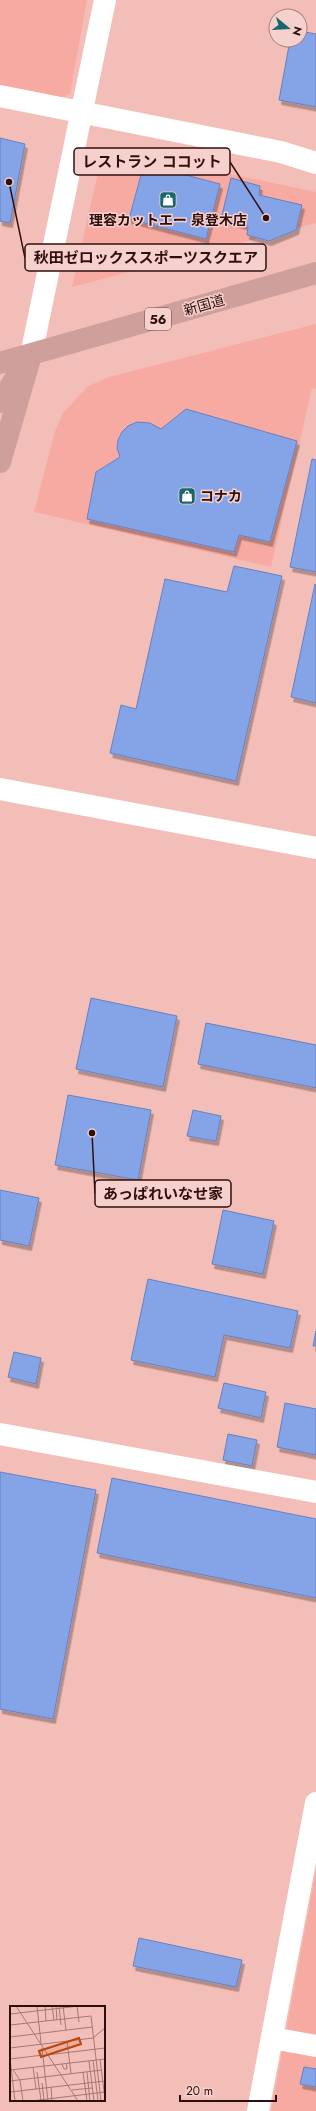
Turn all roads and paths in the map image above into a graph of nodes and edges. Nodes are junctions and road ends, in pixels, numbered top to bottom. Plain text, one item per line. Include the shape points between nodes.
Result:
1 (105, 0) edge
2 (0, 96) edge
3 (82, 112) junction
4 (316, 163) edge
5 (316, 273) edge
6 (31, 355) junction
7 (0, 363) edge
8 (0, 402) edge
9 (0, 462) edge
10 (0, 789) edge
11 (316, 848) edge
12 (0, 1434) edge
13 (316, 1492) edge
14 (316, 1803) edge
15 (272, 2038) junction
16 (316, 2046) edge
17 (258, 2111) edge

1 - 3 street
2 - 3 street
3 - 4 street via 281,152
3 - 6 street
5 - 6 main road, 新国道 / 56
6 - 7 main road, 新国道 / 56
6 - 8 main road
6 - 9 main road
10 - 11 street
12 - 13 street
14 - 15 street
15 - 16 street
15 - 17 street

